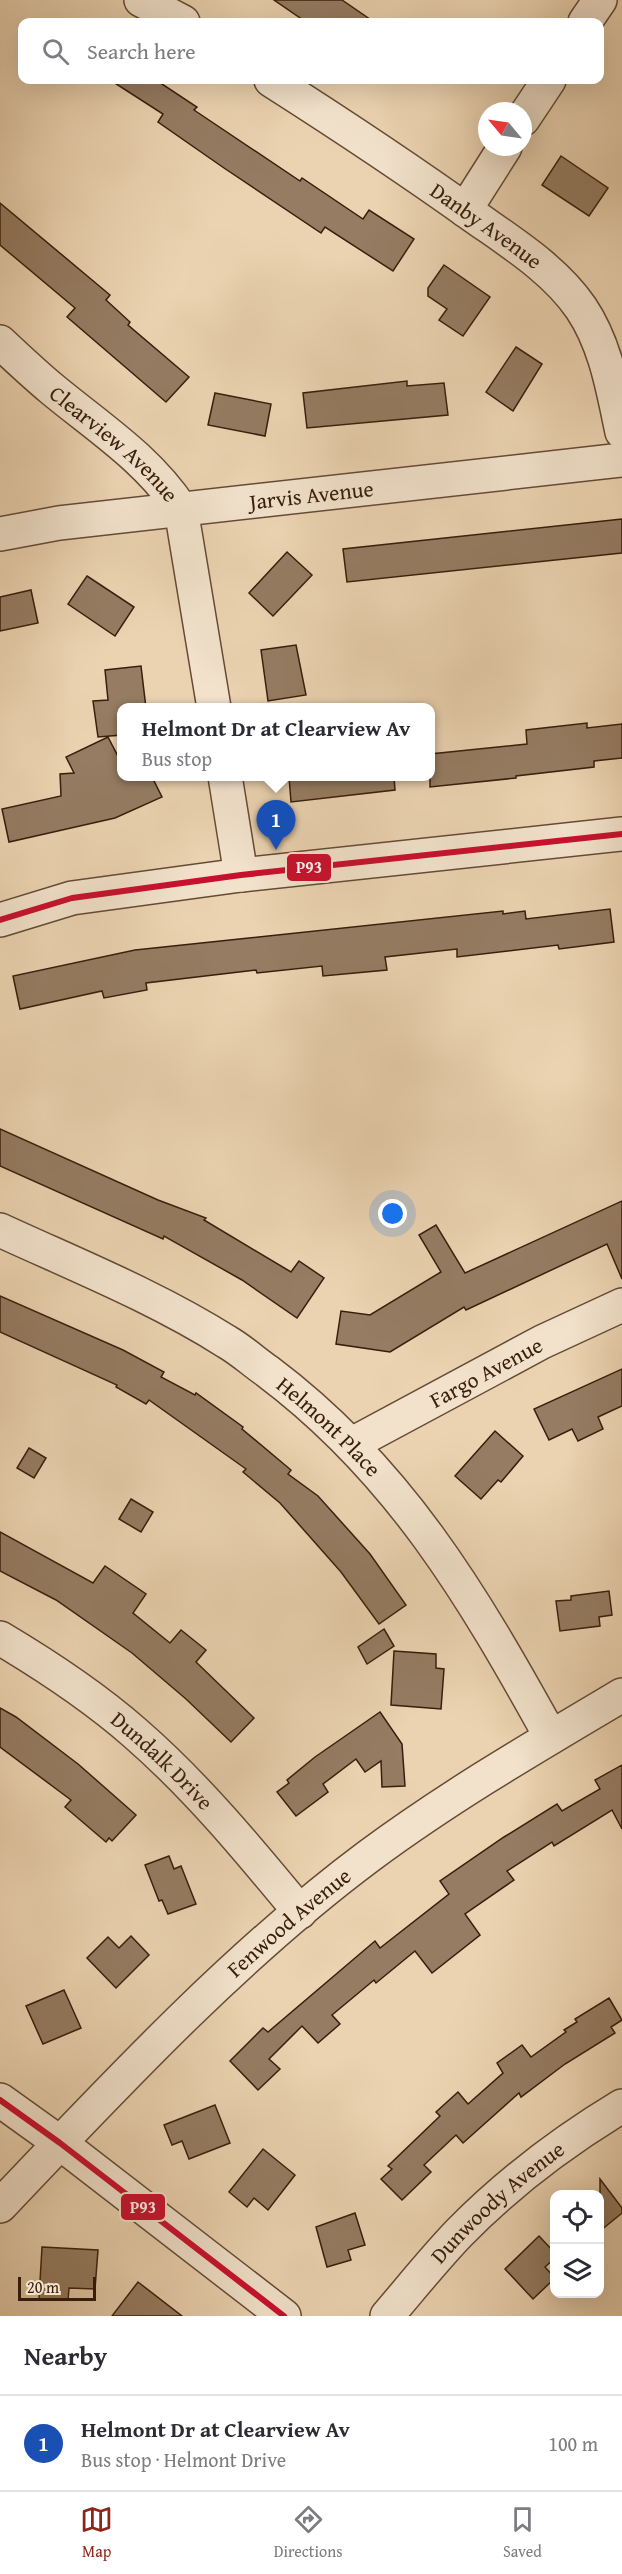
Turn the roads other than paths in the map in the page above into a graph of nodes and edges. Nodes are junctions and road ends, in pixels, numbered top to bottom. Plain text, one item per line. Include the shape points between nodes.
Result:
1 (141, 0) edge
2 (600, 0) edge
3 (175, 18) edge
4 (588, 18) edge
5 (277, 84) edge
6 (546, 84) edge
7 (532, 106) edge
8 (499, 156) edge
9 (465, 210) junction
10 (0, 342) edge
11 (622, 432) edge
12 (622, 460) edge
13 (181, 509) junction
14 (0, 534) edge
15 (213, 703) edge
16 (226, 781) edge
17 (622, 834) edge
18 (242, 874) junction
19 (0, 920) edge
20 (0, 1230) edge
21 (622, 1305) edge
22 (352, 1444) junction
23 (0, 1638) edge
24 (622, 1695) edge
25 (551, 1737) junction
26 (300, 1912) junction
27 (0, 2100) edge
28 (622, 2106) edge
29 (60, 2143) junction
30 (0, 2206) edge
31 (284, 2316) edge
32 (387, 2316) edge

1 - 3 street
2 - 4 street
5 - 9 street, Danby Avenue via 385,152
6 - 7 street
8 - 9 street
9 - 11 street, Danby Avenue via 539,264 581,307 600,342
10 - 13 street, Clearview Avenue via 146,465
12 - 13 street, Jarvis Avenue
13 - 14 street, Jarvis Avenue
13 - 15 street, Clearview Avenue
16 - 18 street
17 - 18 street
18 - 19 street via 72,898
20 - 22 street, Helmont Place via 145,1296 228,1342 297,1394
21 - 22 street, Fargo Avenue via 542,1342
22 - 25 street, Helmont Place via 452,1568
23 - 26 street, Dundalk Drive via 80,1690 134,1732 234,1833
24 - 25 street, Fenwood Avenue
25 - 26 street, Fenwood Avenue via 439,1807
26 - 29 street, Fenwood Avenue via 168,2034
27 - 29 street
28 - 32 street, Dunwoody Avenue via 576,2135 489,2204
29 - 30 street, Fenwood Avenue
29 - 31 street

